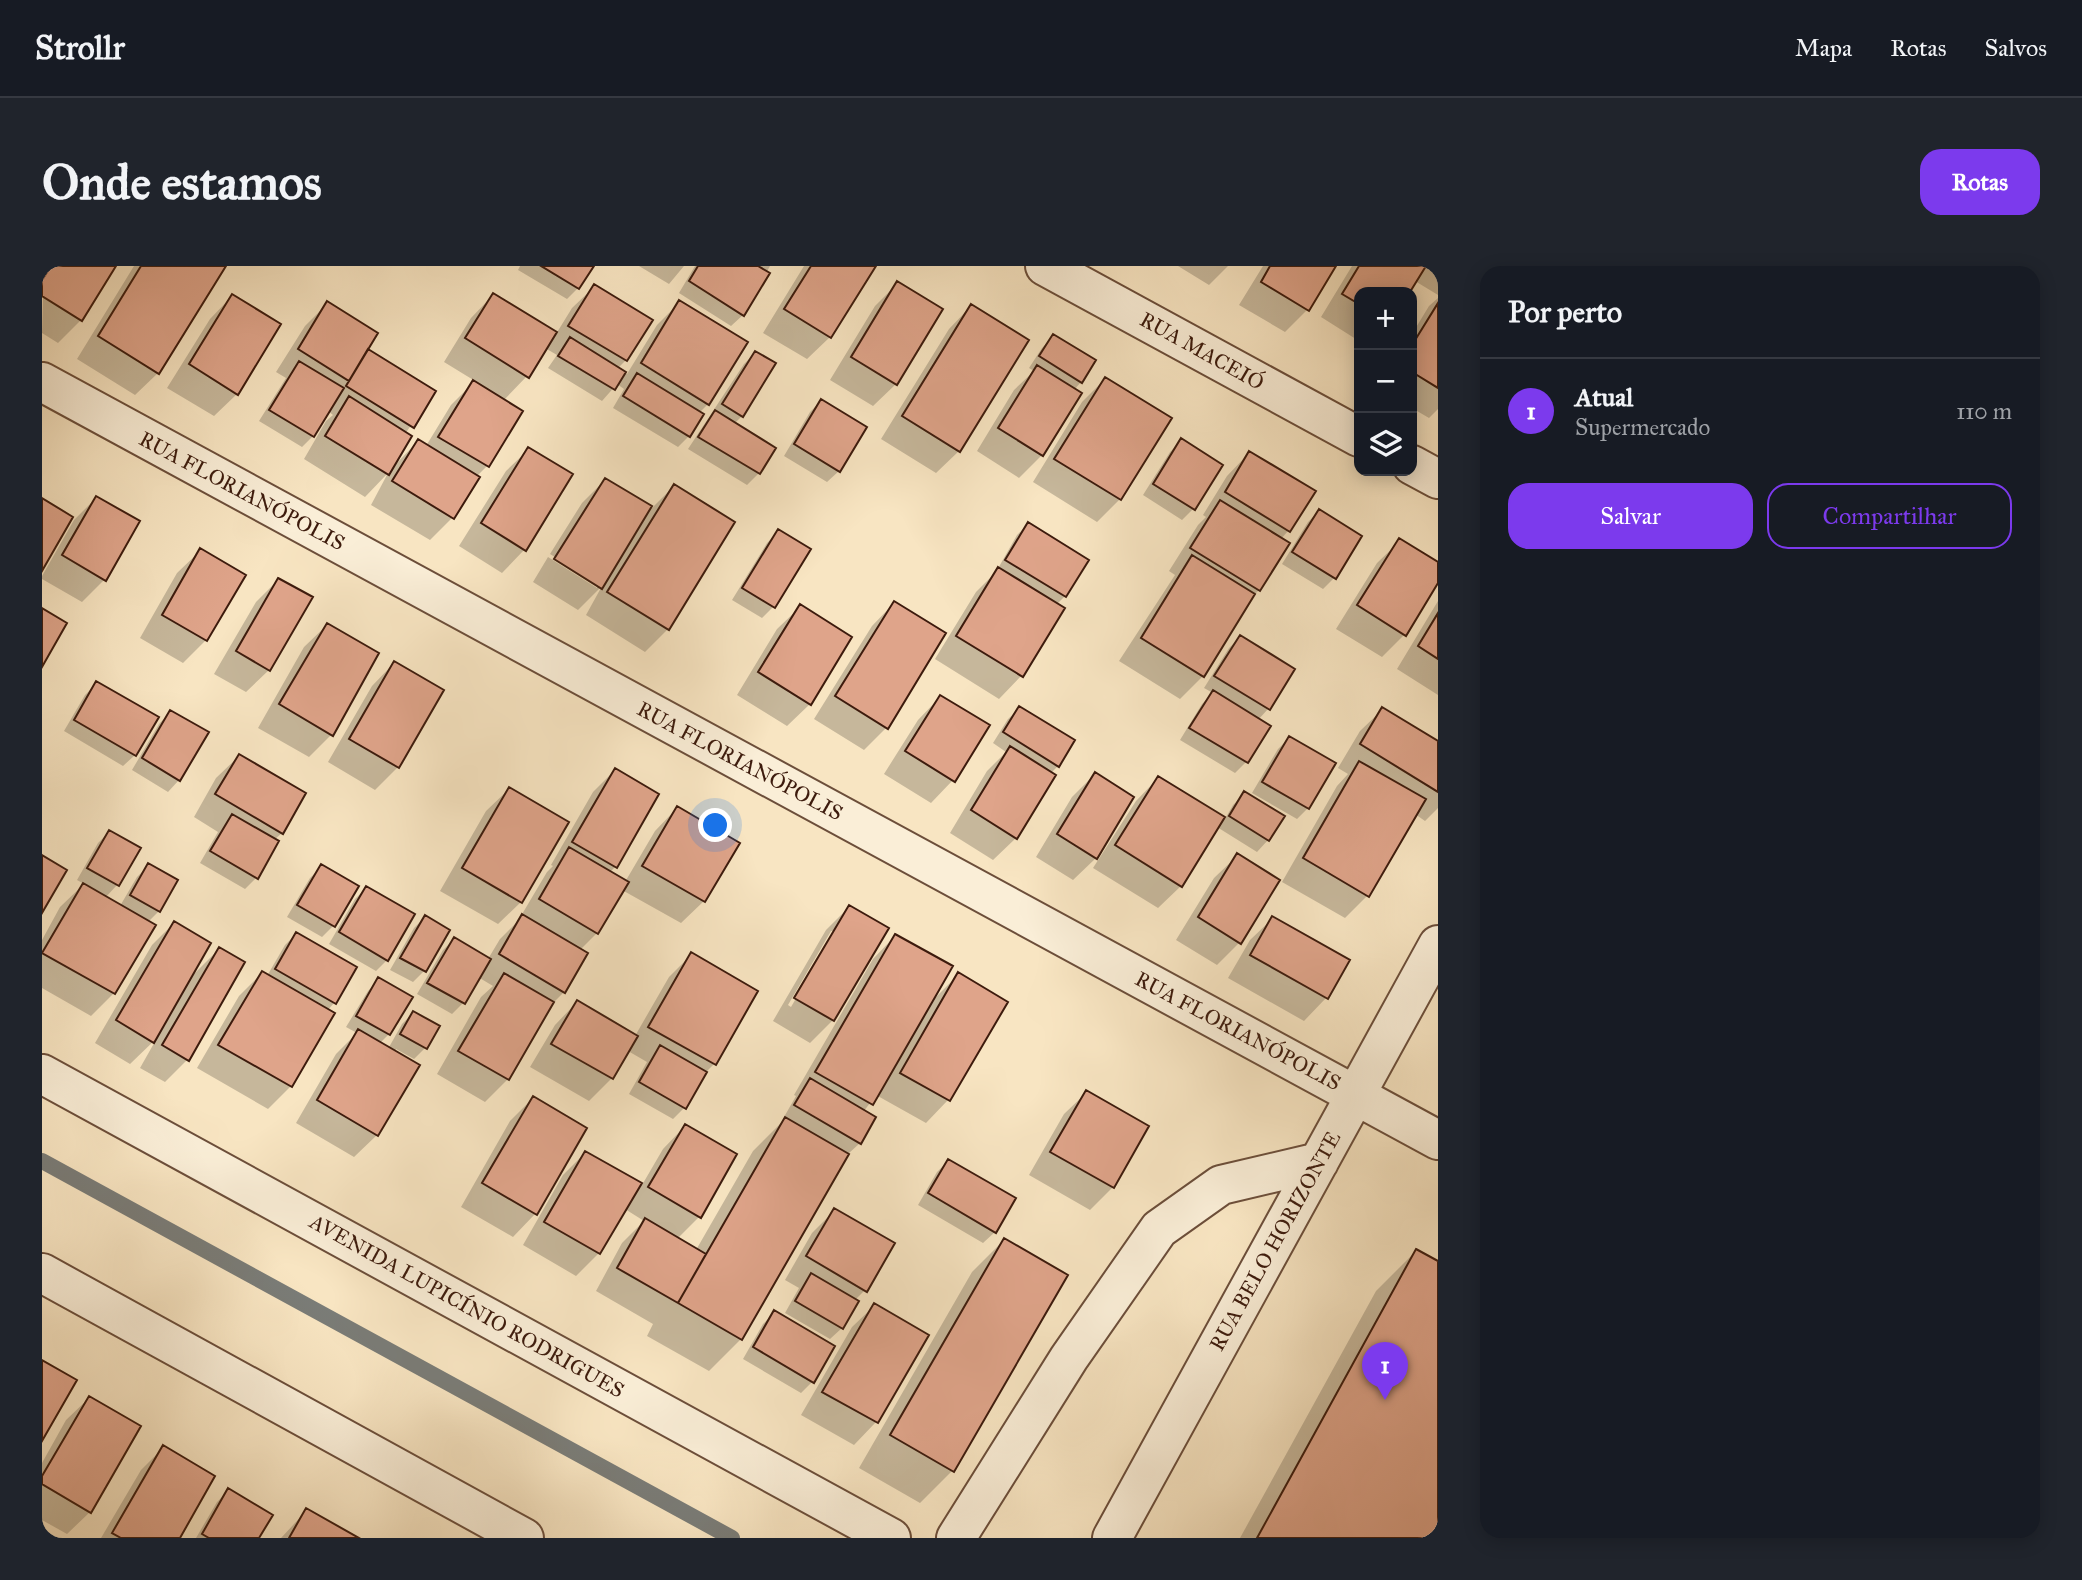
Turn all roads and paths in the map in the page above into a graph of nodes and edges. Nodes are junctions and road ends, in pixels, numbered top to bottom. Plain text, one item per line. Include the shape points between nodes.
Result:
1 (1045, 266) edge
2 (42, 382) edge
3 (1354, 434) edge
4 (1417, 468) edge
5 (1438, 479) edge
6 (1438, 945) edge
7 (42, 1074) edge
8 (1356, 1095) junction
9 (1438, 1139) edge
10 (1319, 1162) junction
11 (42, 1273) edge
12 (524, 1538) edge
13 (891, 1538) edge
14 (957, 1538) edge
15 (1112, 1538) edge

1 - 3 street, RUA MACEIÓ
2 - 8 street, RUA FLORIANÓPOLIS
4 - 5 street
6 - 8 street, RUA BELO HORIZONTE
7 - 13 street, AVENIDA LUPICÍNIO RODRIGUES
8 - 9 street, RUA FLORIANÓPOLIS
8 - 10 street, RUA BELO HORIZONTE
10 - 14 street via 1221,1185 1159,1229 1069,1357
10 - 15 street, RUA BELO HORIZONTE
11 - 12 street

